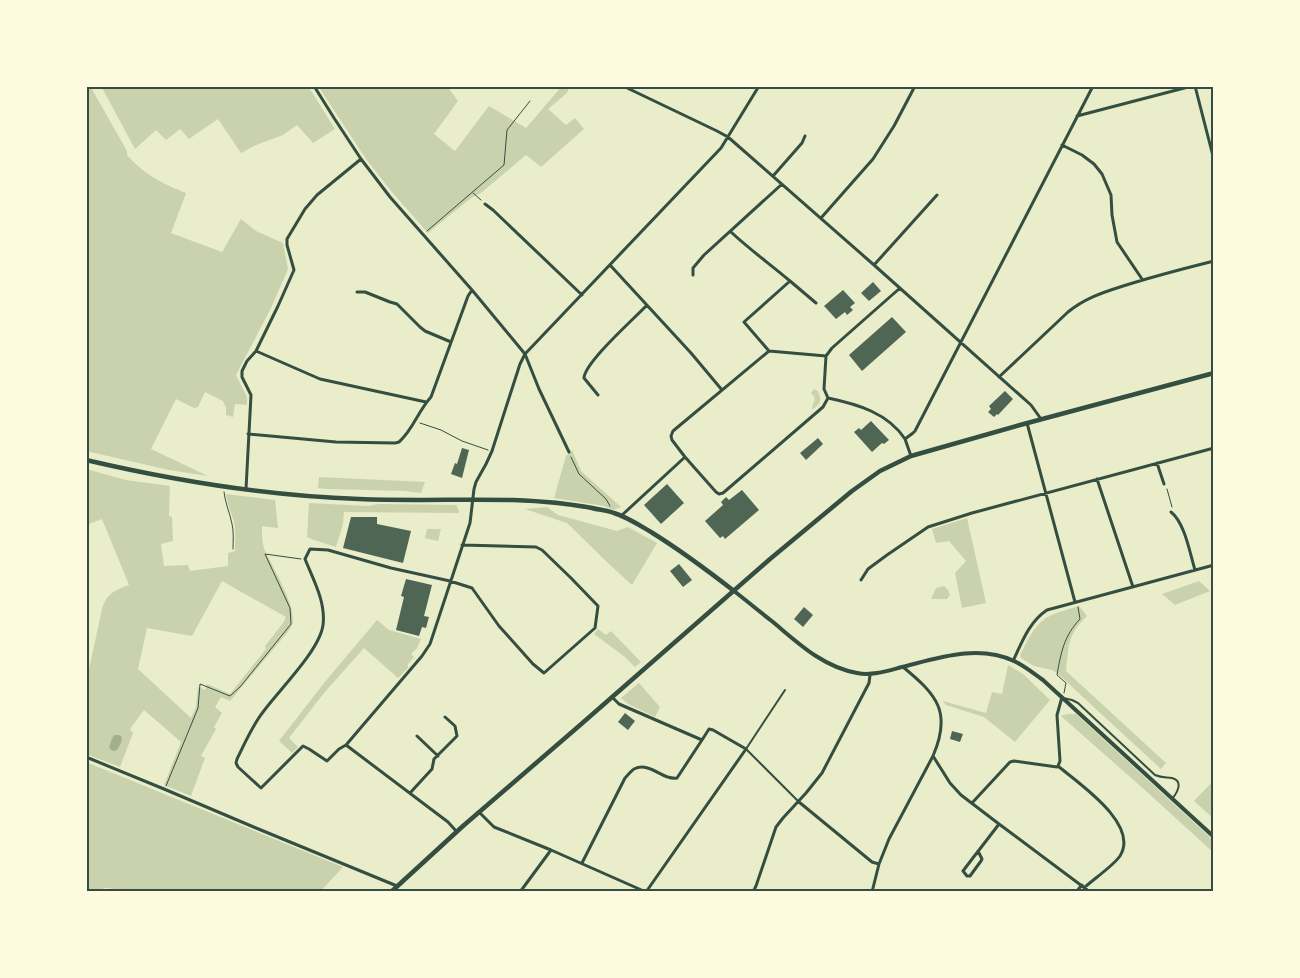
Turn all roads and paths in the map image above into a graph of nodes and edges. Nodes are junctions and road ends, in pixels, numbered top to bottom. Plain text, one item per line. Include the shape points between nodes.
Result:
1 (314, 86) edge
2 (623, 86) edge
3 (759, 86) edge
4 (915, 86) edge
5 (1093, 86) edge
6 (1193, 86) edge
7 (530, 101) dead end
8 (1076, 116) junction
9 (805, 136) dead end
10 (728, 137) junction
11 (1062, 145) junction
12 (361, 160) junction
13 (1214, 160) edge
14 (773, 176) junction
15 (782, 184) junction
16 (473, 192) junction
17 (937, 195) dead end
18 (485, 204) joint
19 (820, 218) junction
20 (731, 232) junction
21 (422, 234) junction
22 (1214, 261) edge
23 (874, 265) junction
24 (610, 266) junction
25 (693, 275) dead end
26 (790, 280) junction
27 (1142, 280) junction
28 (900, 288) junction
29 (472, 290) junction
30 (357, 292) dead end
31 (582, 295) junction
32 (816, 303) dead end
33 (647, 306) junction
34 (451, 342) junction
35 (960, 342) junction
36 (256, 350) junction
37 (769, 351) junction
38 (525, 354) junction
39 (826, 356) junction
40 (1214, 374) edge
41 (999, 377) junction
42 (722, 390) junction
43 (598, 394) dead end
44 (828, 398) junction
45 (426, 402) junction
46 (1041, 419) junction
47 (415, 421) junction
48 (1027, 423) junction
49 (248, 434) junction
50 (905, 438) junction
51 (1214, 448) edge
52 (492, 451) junction
53 (569, 452) joint
54 (912, 456) junction
55 (684, 457) junction
56 (86, 460) edge
57 (1157, 463) junction
58 (1096, 479) junction
59 (1164, 484) joint
60 (224, 486) junction
61 (246, 489) junction
62 (1046, 493) junction
63 (472, 500) junction
64 (614, 512) junction
65 (1171, 512) joint
66 (621, 516) junction
67 (462, 545) junction
68 (233, 549) dead end
69 (305, 559) junction
70 (1214, 565) edge
71 (1195, 570) junction
72 (862, 580) dead end
73 (450, 582) junction
74 (1133, 587) junction
75 (734, 591) junction
76 (1076, 602) junction
77 (1013, 661) junction
78 (903, 667) junction
79 (870, 674) junction
80 (785, 690) dead end
81 (612, 697) junction
82 (1062, 697) junction
83 (445, 717) dead end
84 (417, 736) dead end
85 (702, 740) junction
86 (346, 745) junction
87 (746, 749) junction
88 (438, 756) junction
89 (933, 756) junction
90 (86, 757) edge
91 (1058, 766) junction
92 (164, 789) junction
93 (410, 794) junction
94 (1172, 799) junction
95 (799, 802) junction
96 (972, 803) junction
97 (479, 812) junction
98 (998, 824) junction
99 (457, 832) junction
100 (1214, 837) edge
101 (551, 850) junction
102 (978, 851) junction
103 (582, 863) junction
104 (879, 864) junction
105 (397, 886) junction
106 (1084, 886) junction
107 (390, 892) edge
108 (520, 892) edge
109 (646, 892) edge
110 (753, 892) edge
111 (872, 892) edge
112 (1076, 892) edge
113 (1090, 892) edge

1 - 12 street
2 - 10 street
3 - 10 street
4 - 19 street via 873,159
5 - 8 street
6 - 8 street
6 - 13 street
7 - 16 path via 507,130 504,165
8 - 11 street
9 - 14 street
10 - 14 street
10 - 24 street
11 - 27 street via 1094,164 1102,174 1111,195 1117,242
11 - 35 street
12 - 21 street
12 - 36 street via 317,195 288,239 286,245 294,270
14 - 15 street
15 - 19 street
15 - 20 street
16 - 18 path
16 - 21 path
17 - 23 street
18 - 31 street
19 - 23 street
20 - 25 street via 704,256 694,268
20 - 26 street
21 - 29 street
22 - 27 street
23 - 28 street
24 - 31 street
24 - 33 street
26 - 32 street
26 - 37 street via 744,322
27 - 41 street via 1078,304
28 - 35 street
28 - 39 street
29 - 34 street
29 - 38 street
30 - 34 street via 398,304 425,331
31 - 38 street
33 - 42 street
33 - 43 street via 596,357 584,374
34 - 45 street via 431,397
35 - 41 street
35 - 50 street via 915,431
36 - 45 street via 320,379
36 - 49 street via 242,371 251,395
37 - 39 street
37 - 42 street
38 - 52 street
38 - 53 street
39 - 44 street via 824,389
40 - 46 main road
41 - 46 street via 1034,408
42 - 55 street via 673,431 672,440
44 - 50 street via 856,405 883,417
44 - 55 street via 823,407 723,493 716,492
45 - 47 street
46 - 48 main road
47 - 49 street via 402,440 395,443 336,442
47 - 52 path
48 - 54 main road
48 - 62 street
49 - 61 street
50 - 54 street
51 - 57 street
52 - 63 street via 476,482
53 - 64 path via 579,474 606,499
54 - 75 main road via 880,471 852,491
55 - 66 street
56 - 60 main road
57 - 58 street
57 - 59 street
58 - 62 street
58 - 74 street
59 - 65 path
60 - 61 main road
60 - 68 path via 234,533
61 - 63 main road via 358,499
62 - 72 street via 928,528 887,555 868,570
62 - 76 street
63 - 64 main road via 542,501
63 - 67 street via 470,523
64 - 66 main road
65 - 71 street via 1182,527
66 - 75 main road via 706,568
67 - 73 street
67 - 73 street via 536,547 542,550 598,606 595,628 544,673 499,626 472,588
69 - 73 street via 310,549 328,550
69 - 86 street via 320,595 322,631 312,651 263,712 236,763 261,788 303,746 327,761
69 - 92 path via 265,554 290,608 291,624 230,696 200,684 198,708
70 - 71 street
71 - 74 street
73 - 86 street via 430,644
74 - 76 street
75 - 79 street via 816,656 833,666
75 - 81 main road
76 - 77 street via 1047,610 1039,616
76 - 82 path via 1080,619 1065,640 1057,675 1066,683
77 - 78 street via 998,655 974,653
77 - 82 street
78 - 79 street
78 - 89 street via 929,691 939,707 942,728
79 - 95 street via 869,683 822,773
80 - 87 lane
81 - 85 street via 619,704
81 - 97 main road
82 - 91 street via 1057,715
82 - 94 street
82 - 94 lane via 1078,704 1155,775 1177,781 1178,791
83 - 88 street via 455,726 457,736
84 - 88 street
85 - 87 street via 709,729
85 - 103 street via 677,778 672,779 648,768 635,769 625,778
86 - 93 street
87 - 95 lane
87 - 109 street
88 - 93 street via 432,769
89 - 96 street via 950,783
89 - 104 street
90 - 92 street
91 - 96 street via 1010,762
91 - 106 street via 1109,810 1123,837 1120,855
92 - 105 street
93 - 99 street
94 - 100 street
95 - 104 street via 872,862
95 - 110 street via 776,827
96 - 98 street
97 - 99 main road
97 - 101 street via 494,827
98 - 102 street
98 - 106 street
99 - 105 main road
101 - 103 street
101 - 108 street
102 - 102 street via 982,859 967,876 964,871
103 - 109 street
104 - 111 street
105 - 107 main road
106 - 112 street
106 - 113 street

